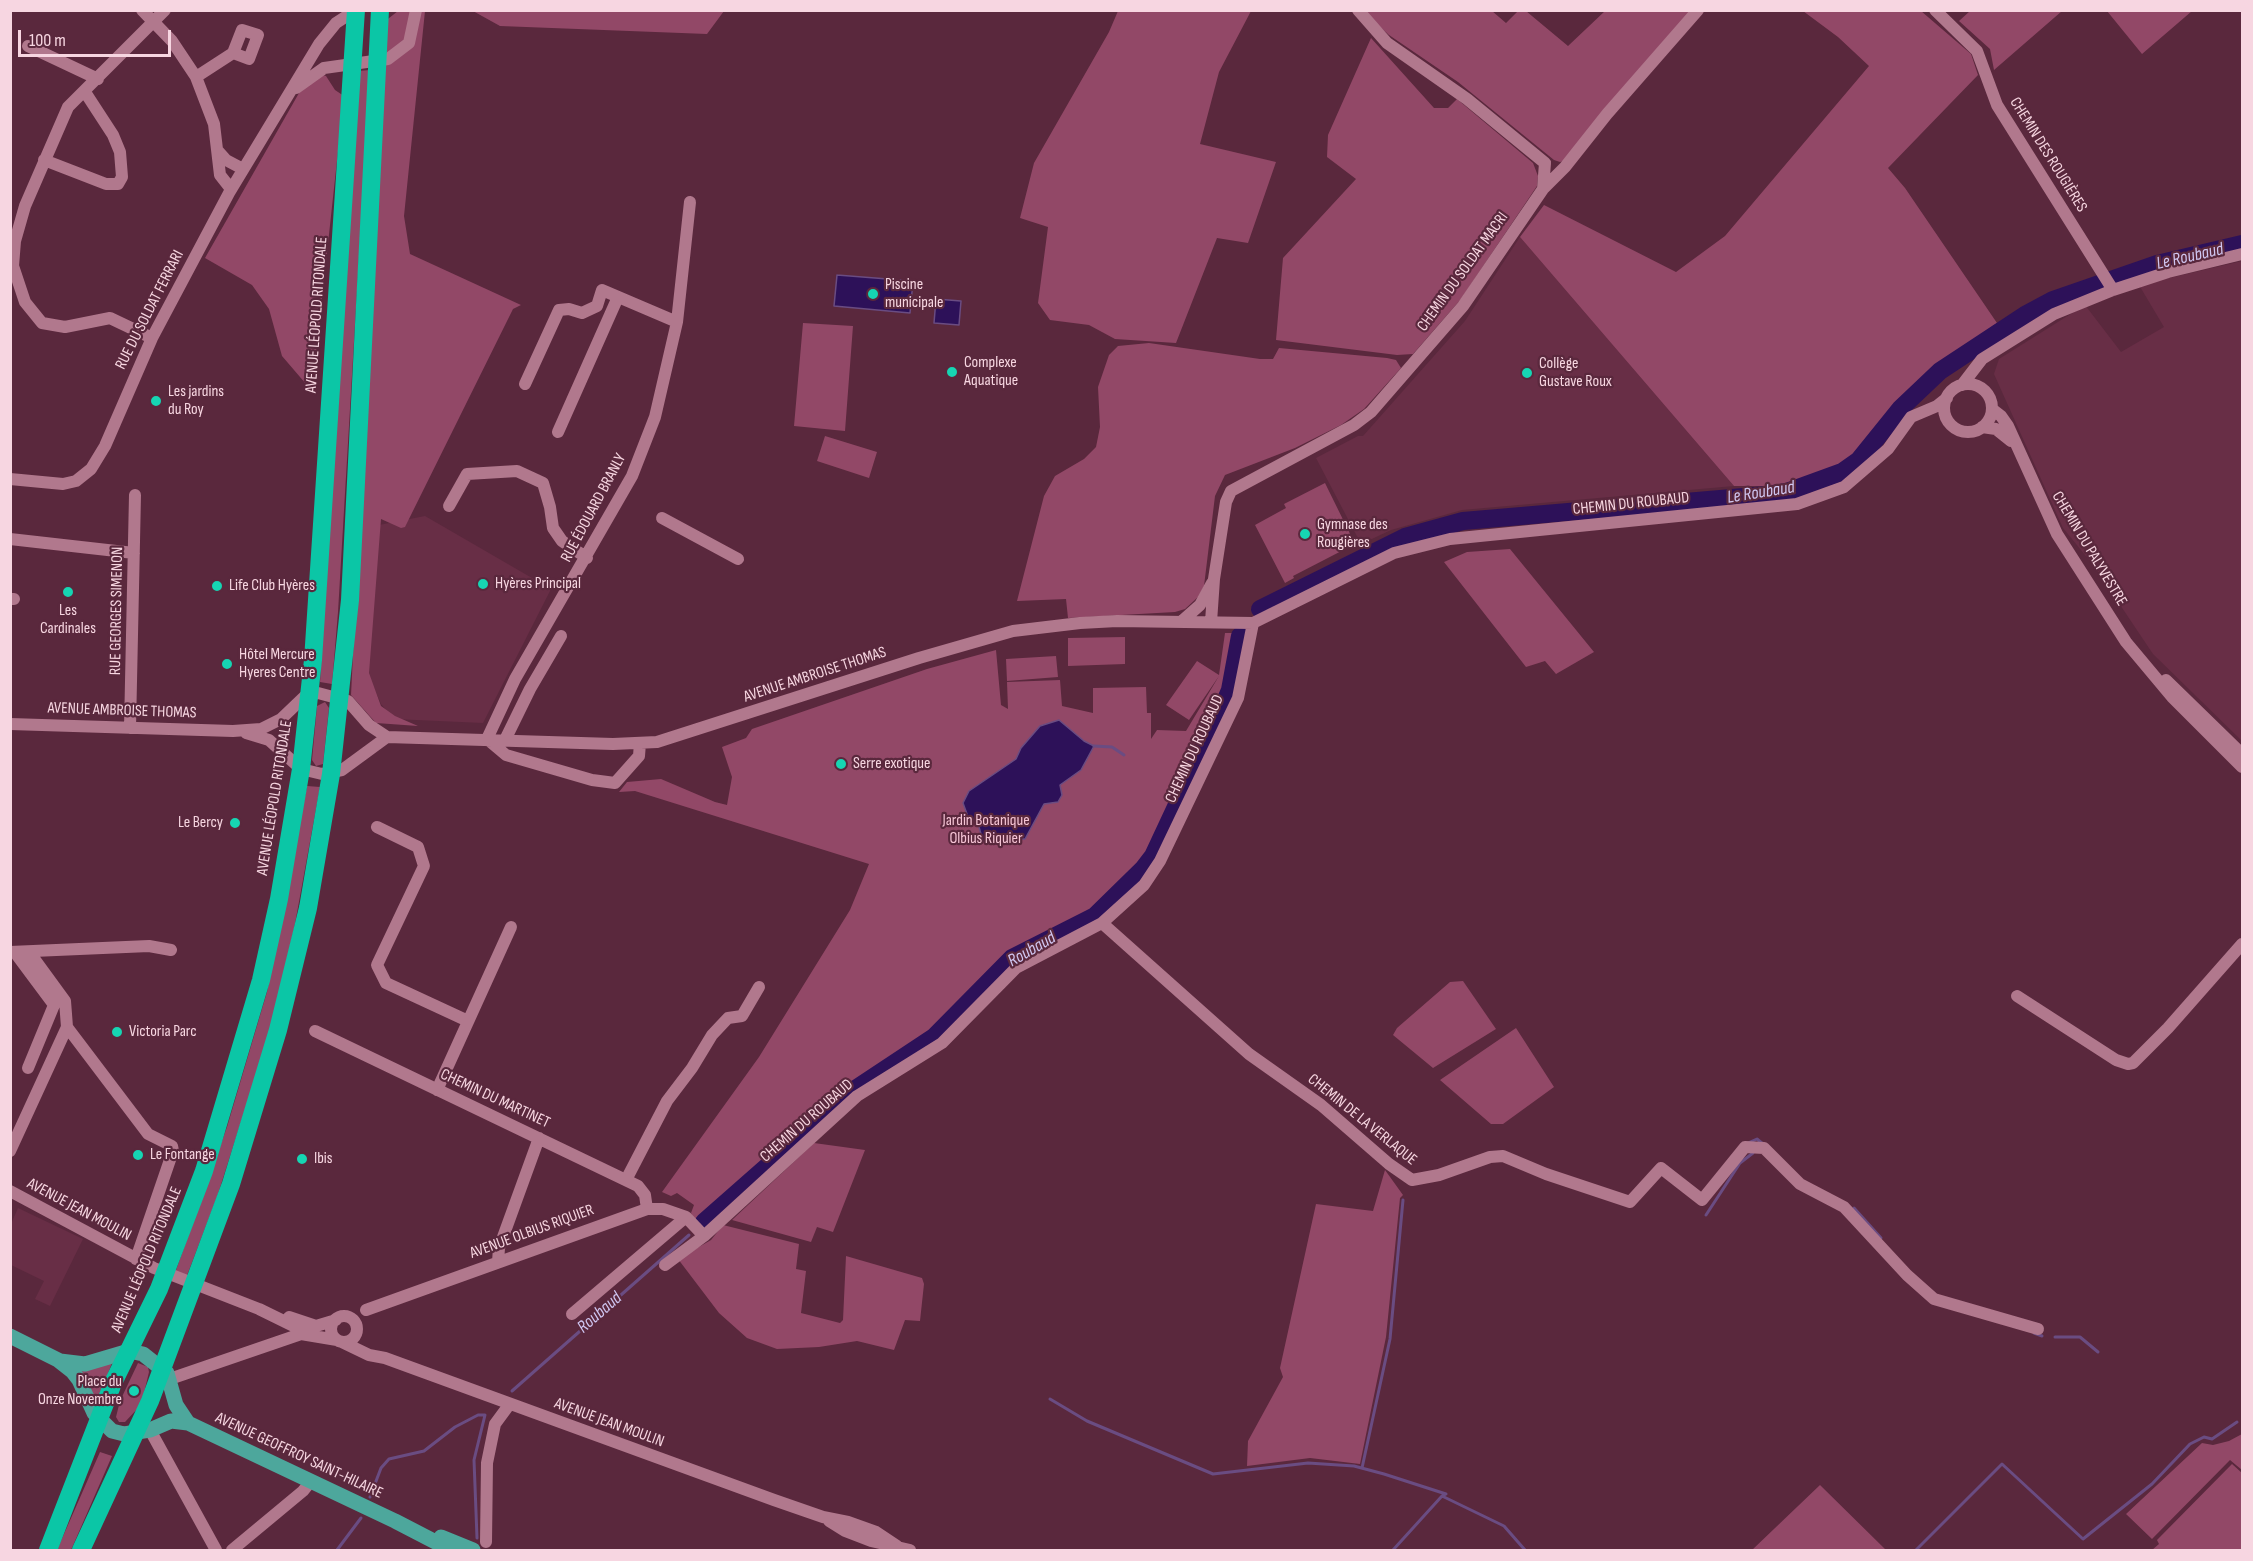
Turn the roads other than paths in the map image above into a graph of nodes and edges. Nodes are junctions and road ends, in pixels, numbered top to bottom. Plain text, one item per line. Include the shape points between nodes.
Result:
1 (142, 10) edge
2 (165, 10) edge
3 (356, 10) edge
4 (380, 10) edge
5 (416, 10) edge
6 (1358, 10) edge
7 (1698, 10) edge
8 (1935, 10) edge
9 (155, 22) junction
10 (28, 46) dead end
11 (233, 53) dead end
12 (377, 62) junction
13 (352, 65) junction
14 (196, 77) junction
15 (98, 79) junction
16 (85, 92) junction
17 (289, 94) junction
18 (218, 151) junction
19 (44, 160) junction
20 (243, 169) junction
21 (231, 189) junction
22 (1543, 189) junction
23 (690, 202) dead end
24 (2242, 254) edge
25 (13, 270) edge
26 (2111, 288) junction
27 (618, 297) junction
28 (677, 322) junction
29 (152, 338) junction
30 (1996, 350) junction
31 (525, 384) dead end
32 (1962, 385) junction
33 (1986, 392) junction
34 (1947, 398) junction
35 (1992, 409) junction
36 (1951, 424) junction
37 (1982, 427) junction
38 (558, 432) dead end
39 (1900, 435) junction
40 (2017, 449) junction
41 (10, 479) edge
42 (135, 495) dead end
43 (449, 506) dead end
44 (662, 518) dead end
45 (10, 539) edge
46 (134, 553) junction
47 (586, 558) junction
48 (738, 559) dead end
49 (1214, 579) junction
50 (1200, 605) junction
51 (1182, 621) junction
52 (1207, 622) junction
53 (1253, 623) junction
54 (561, 636) dead end
55 (310, 694) junction
56 (340, 697) junction
57 (10, 724) edge
58 (130, 728) junction
59 (233, 731) junction
60 (387, 737) junction
61 (487, 739) junction
62 (505, 740) junction
63 (640, 743) junction
64 (2238, 751) edge
65 (2242, 767) edge
66 (301, 769) junction
67 (331, 774) junction
68 (377, 827) dead end
69 (1102, 923) junction
70 (511, 927) dead end
71 (2242, 944) edge
72 (171, 950) dead end
73 (13, 953) edge
74 (30, 953) junction
75 (759, 987) dead end
76 (2017, 996) dead end
77 (468, 1021) junction
78 (66, 1027) junction
79 (315, 1031) dead end
80 (28, 1068) dead end
81 (437, 1090) junction
82 (539, 1138) junction
83 (10, 1151) edge
84 (626, 1180) junction
85 (10, 1191) edge
86 (647, 1209) junction
87 (686, 1217) junction
88 (704, 1236) junction
89 (136, 1259) junction
90 (498, 1262) junction
91 (665, 1265) dead end
92 (165, 1273) junction
93 (192, 1284) junction
94 (259, 1310) junction
95 (366, 1311) dead end
96 (572, 1314) dead end
97 (336, 1320) junction
98 (357, 1327) junction
99 (2038, 1329) dead end
100 (308, 1334) junction
101 (10, 1336) edge
102 (340, 1341) junction
103 (129, 1351) junction
104 (385, 1358) junction
105 (58, 1360) junction
106 (163, 1377) junction
107 (509, 1405) junction
108 (100, 1421) junction
109 (188, 1423) junction
110 (142, 1431) junction
111 (311, 1481) junction
112 (396, 1521) junction
113 (479, 1546) edge
114 (48, 1551) edge
115 (81, 1551) edge
116 (216, 1551) edge
117 (232, 1551) edge
118 (451, 1551) edge
119 (910, 1551) edge

1 - 9 street
2 - 9 street
3 - 13 highway, AVENUE LÉOPOLD RITONDALE
3 - 17 street, RUE DU SOLDAT FERRARI via 325,36
4 - 12 highway
5 - 12 street via 409,43 388,59
6 - 22 street via 1387,43 1467,99 1545,163
7 - 22 street
8 - 26 street, CHEMIN DES ROUGIÈRES via 1977,51 1997,105
9 - 14 street
9 - 15 street
10 - 15 street
11 - 14 street
12 - 13 street, RUE DU SOLDAT FERRARI
12 - 56 highway via 350,600
13 - 17 street, RUE DU SOLDAT FERRARI via 324,68
13 - 55 highway, AVENUE LÉOPOLD RITONDALE
14 - 18 street via 214,124
15 - 16 street
16 - 19 street via 68,107
16 - 19 street via 120,152 122,177 118,184 106,184
17 - 20 street, RUE DU SOLDAT FERRARI
18 - 20 street
18 - 21 street via 220,175
19 - 25 street via 22,215
20 - 21 street, RUE DU SOLDAT FERRARI
21 - 29 street, RUE DU SOLDAT FERRARI
22 - 49 street, CHEMIN DU SOLDAT MACRI via 1464,306 1379,404 1354,425 1232,491 1226,502
23 - 28 street, RUE ÉDOUARD BRANLY
24 - 26 street
25 - 29 street via 25,302 42,323 65,327 110,318
26 - 30 street via 2054,314
27 - 28 street
27 - 31 street via 603,290 597,306 590,310 559,310
27 - 38 street
28 - 47 street, RUE ÉDOUARD BRANLY via 651,427 632,476
29 - 41 street, RUE DU SOLDAT FERRARI via 92,469 76,481 63,484
30 - 32 street via 1982,359
30 - 33 street via 1983,368
32 - 33 street via 1974,384
32 - 34 street
33 - 35 street
34 - 36 street via 1944,410
34 - 39 street, CHEMIN DU ROUBAUD via 1911,417
35 - 37 street
35 - 40 street, CHEMIN DU PALYVESTRE via 2004,419
36 - 37 street via 1964,431
36 - 39 street, CHEMIN DU ROUBAUD via 1937,417 1921,418
37 - 40 street, CHEMIN DU PALYVESTRE via 2003,432
39 - 53 street, CHEMIN DU ROUBAUD via 1868,469 1845,487 1821,497 1770,507 1450,539 1394,553
40 - 64 street, CHEMIN DU PALYVESTRE via 2057,534 2127,642 2142,661
42 - 46 street, RUE GEORGES SIMENON
43 - 47 street via 466,474 518,471 543,483 553,528 562,541
44 - 48 street
45 - 46 street
46 - 58 street, RUE GEORGES SIMENON
47 - 61 street, RUE ÉDOUARD BRANLY via 515,679
49 - 50 street, CHEMIN DU SOLDAT MACRI
49 - 52 street, CHEMIN DU SOLDAT MACRI
50 - 51 street, CHEMIN DU SOLDAT MACRI
50 - 52 street
51 - 52 street, AVENUE AMBROISE THOMAS
51 - 63 street, AVENUE AMBROISE THOMAS via 1080,622 1013,631 676,738
52 - 53 street, AVENUE AMBROISE THOMAS
53 - 69 street, CHEMIN DU ROUBAUD via 1238,698 1160,861 1144,885
54 - 62 street
55 - 56 street
55 - 59 street, AVENUE AMBROISE THOMAS via 270,726
55 - 66 highway, AVENUE LÉOPOLD RITONDALE
56 - 60 street
56 - 67 highway
57 - 58 street, AVENUE AMBROISE THOMAS
58 - 59 street, AVENUE AMBROISE THOMAS
59 - 66 street, AVENUE AMBROISE THOMAS via 269,740
60 - 61 street, AVENUE AMBROISE THOMAS
60 - 67 street
61 - 62 street, AVENUE AMBROISE THOMAS
61 - 63 street via 506,755 615,783 639,756
62 - 63 street, AVENUE AMBROISE THOMAS
64 - 65 street, CHEMIN DU PALYVESTRE
66 - 67 street
66 - 92 highway, AVENUE LÉOPOLD RITONDALE via 261,980 204,1171
67 - 93 highway via 308,908 278,1030 231,1184
68 - 77 street via 418,847 424,866 377,965 386,983
69 - 88 street, CHEMIN DU ROUBAUD via 1016,968 942,1043 857,1096
69 - 99 street, CHEMIN DE LA VERLAQUE via 1249,1054 1321,1105 1412,1180 1503,1156 1630,1202 1661,1168 1702,1200 1745,1147 1764,1148 1800,1184 1844,1208 1934,1299
70 - 77 street
71 - 76 street via 2133,1063 2116,1060
72 - 74 street via 149,946
73 - 74 street
73 - 80 street via 54,1005
74 - 78 street via 65,1001
75 - 84 street via 742,1016 728,1018 712,1035 667,1101
77 - 81 street
78 - 83 street
78 - 89 street via 148,1134 172,1146
79 - 81 street, CHEMIN DU MARTINET
81 - 82 street, CHEMIN DU MARTINET
82 - 84 street, CHEMIN DU MARTINET
82 - 90 street via 499,1248
84 - 86 street, CHEMIN DU MARTINET via 645,1195
85 - 89 street, AVENUE JEAN MOULIN
86 - 87 street, AVENUE OLBIUS RIQUIER via 663,1209
86 - 90 street, AVENUE OLBIUS RIQUIER
87 - 88 street
87 - 96 street
88 - 91 street, CHEMIN DU ROUBAUD
89 - 92 street, AVENUE JEAN MOULIN
90 - 95 street, AVENUE OLBIUS RIQUIER
92 - 93 street, AVENUE JEAN MOULIN
92 - 103 highway, AVENUE LÉOPOLD RITONDALE
93 - 94 street
93 - 106 highway
94 - 97 street via 316,1326
94 - 100 street
97 - 98 street via 348,1317
97 - 102 street via 332,1331
98 - 102 street via 354,1338
98 - 104 street, AVENUE JEAN MOULIN via 364,1343
100 - 102 street
100 - 106 street
101 - 105 main road
102 - 104 street, AVENUE JEAN MOULIN
103 - 105 main road via 85,1364
103 - 106 main road via 143,1354
103 - 108 highway, AVENUE LÉOPOLD RITONDALE
104 - 107 street, AVENUE JEAN MOULIN
105 - 108 main road via 79,1380
106 - 109 main road
106 - 110 highway
107 - 113 street via 495,1424
107 - 119 street, AVENUE JEAN MOULIN via 823,1517 871,1541
108 - 110 main road via 112,1431
108 - 114 highway, AVENUE LÉOPOLD RITONDALE
109 - 110 main road via 171,1421
109 - 111 main road, AVENUE GEOFFROY SAINT-HILAIRE
110 - 115 highway
110 - 116 street
111 - 112 main road, AVENUE GEOFFROY SAINT-HILAIRE
111 - 117 street
112 - 113 main road, AVENUE GEOFFROY SAINT-HILAIRE
112 - 118 main road, AVENUE GEOFFROY SAINT-HILAIRE

